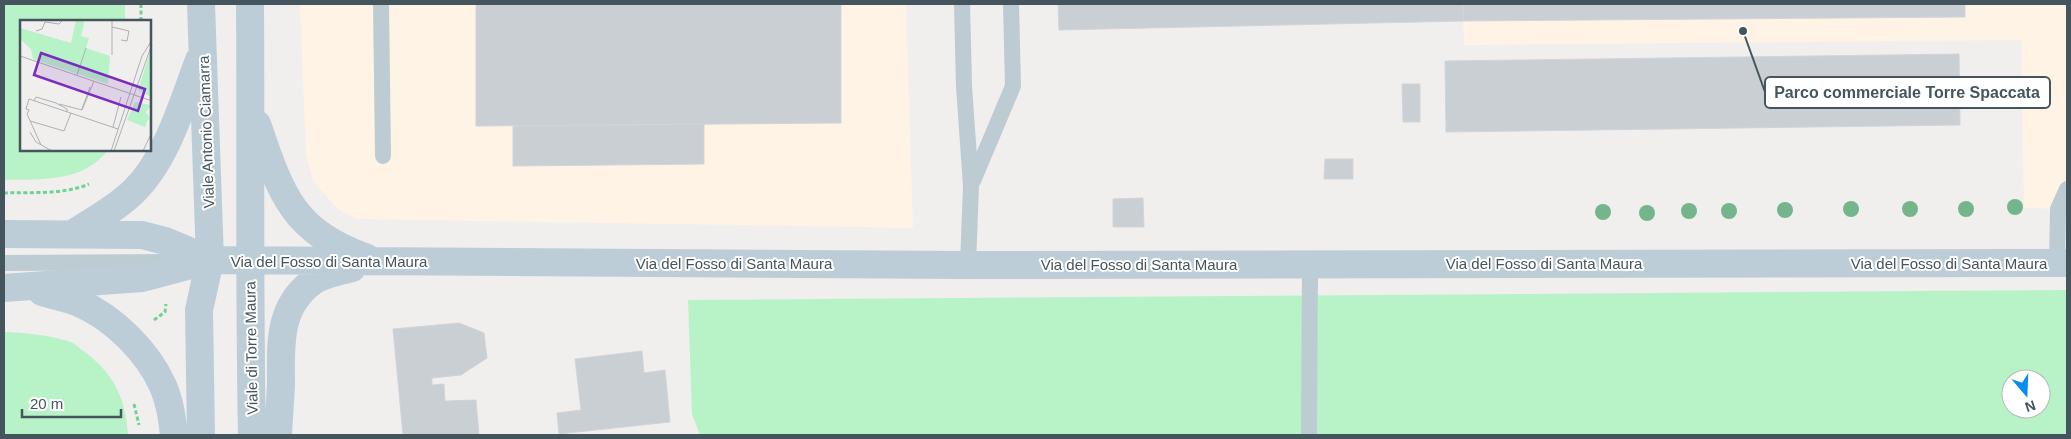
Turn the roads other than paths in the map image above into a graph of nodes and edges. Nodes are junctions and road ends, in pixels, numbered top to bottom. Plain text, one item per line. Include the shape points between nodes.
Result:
1 (201, 4) edge
2 (250, 4) edge
3 (381, 4) edge
4 (962, 4) edge
5 (1011, 4) edge
6 (203, 49) junction
7 (251, 108) junction
8 (383, 156) dead end
9 (971, 186) junction
10 (2067, 189) edge
11 (4, 234) edge
12 (74, 234) junction
13 (210, 260) junction
14 (249, 260) junction
15 (377, 262) junction
16 (2062, 263) edge
17 (1310, 264) junction
18 (968, 265) junction
19 (6, 279) edge
20 (174, 435) edge
21 (201, 435) edge
22 (252, 435) edge
23 (278, 435) edge
24 (1309, 435) edge

1 - 6 street, Viale Antonio Ciamarra
2 - 7 street
3 - 8 lane
4 - 9 lane
5 - 9 lane via 1014,86
6 - 12 street via 168,136 147,175 134,191
6 - 13 street, Viale Antonio Ciamarra
7 - 14 street
7 - 15 street via 274,172 295,211 318,233 347,251
9 - 18 lane
10 - 16 lane via 2058,209
11 - 12 street, Via del Fosso di Santa Maura
12 - 13 street, Via del Fosso di Santa Maura via 142,234
13 - 14 street, Via del Fosso di Santa Maura
13 - 19 street, Via del Fosso di Santa Maura via 142,278
13 - 21 street via 199,310
14 - 15 street, Via del Fosso di Santa Maura
14 - 22 street, Viale di Torre Maura
15 - 18 street, Via del Fosso di Santa Maura
15 - 23 street via 319,278 305,289 291,308 281,339
16 - 17 street, Via del Fosso di Santa Maura
17 - 18 street, Via del Fosso di Santa Maura
17 - 24 lane
19 - 20 street via 78,302 124,332 162,385 171,411

